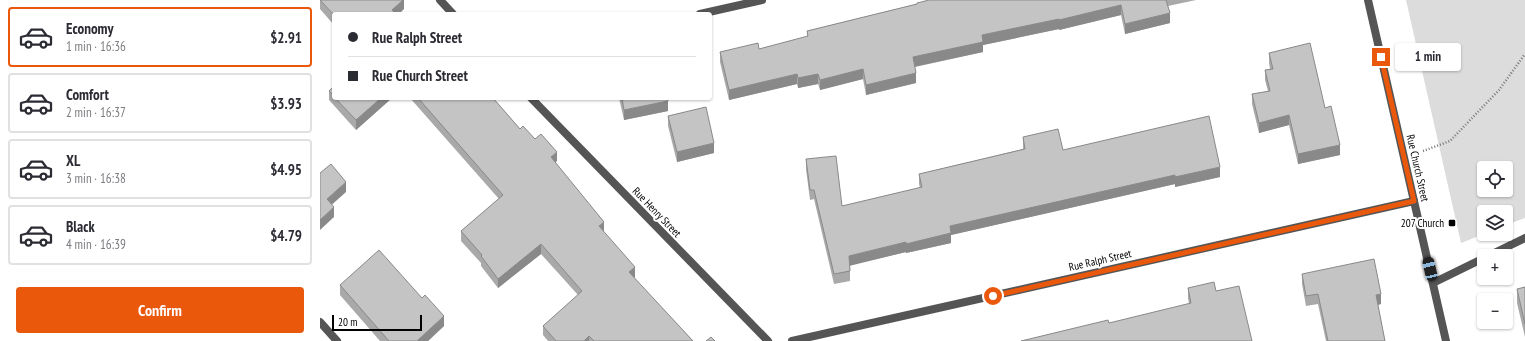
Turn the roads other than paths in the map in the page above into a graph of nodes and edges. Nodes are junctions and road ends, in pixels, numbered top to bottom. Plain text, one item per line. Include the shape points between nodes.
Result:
1 (440, 0) edge
2 (762, 0) edge
3 (1368, 0) edge
4 (450, 12) edge
5 (709, 12) edge
6 (532, 100) edge
7 (1414, 201) junction
8 (1525, 238) edge
9 (1502, 249) edge
10 (1477, 261) edge
11 (1433, 283) junction
12 (320, 322) edge
13 (337, 341) edge
14 (768, 341) edge
15 (792, 341) edge
16 (1446, 341) edge

1 - 4 street
2 - 5 street
3 - 7 street, Rue Church Street
6 - 14 street, Rue Henry Street
7 - 11 street, Rue Church Street
7 - 15 street, Rue Ralph Street
8 - 9 street
10 - 11 street
11 - 16 street, Rue Church Street
12 - 13 street

